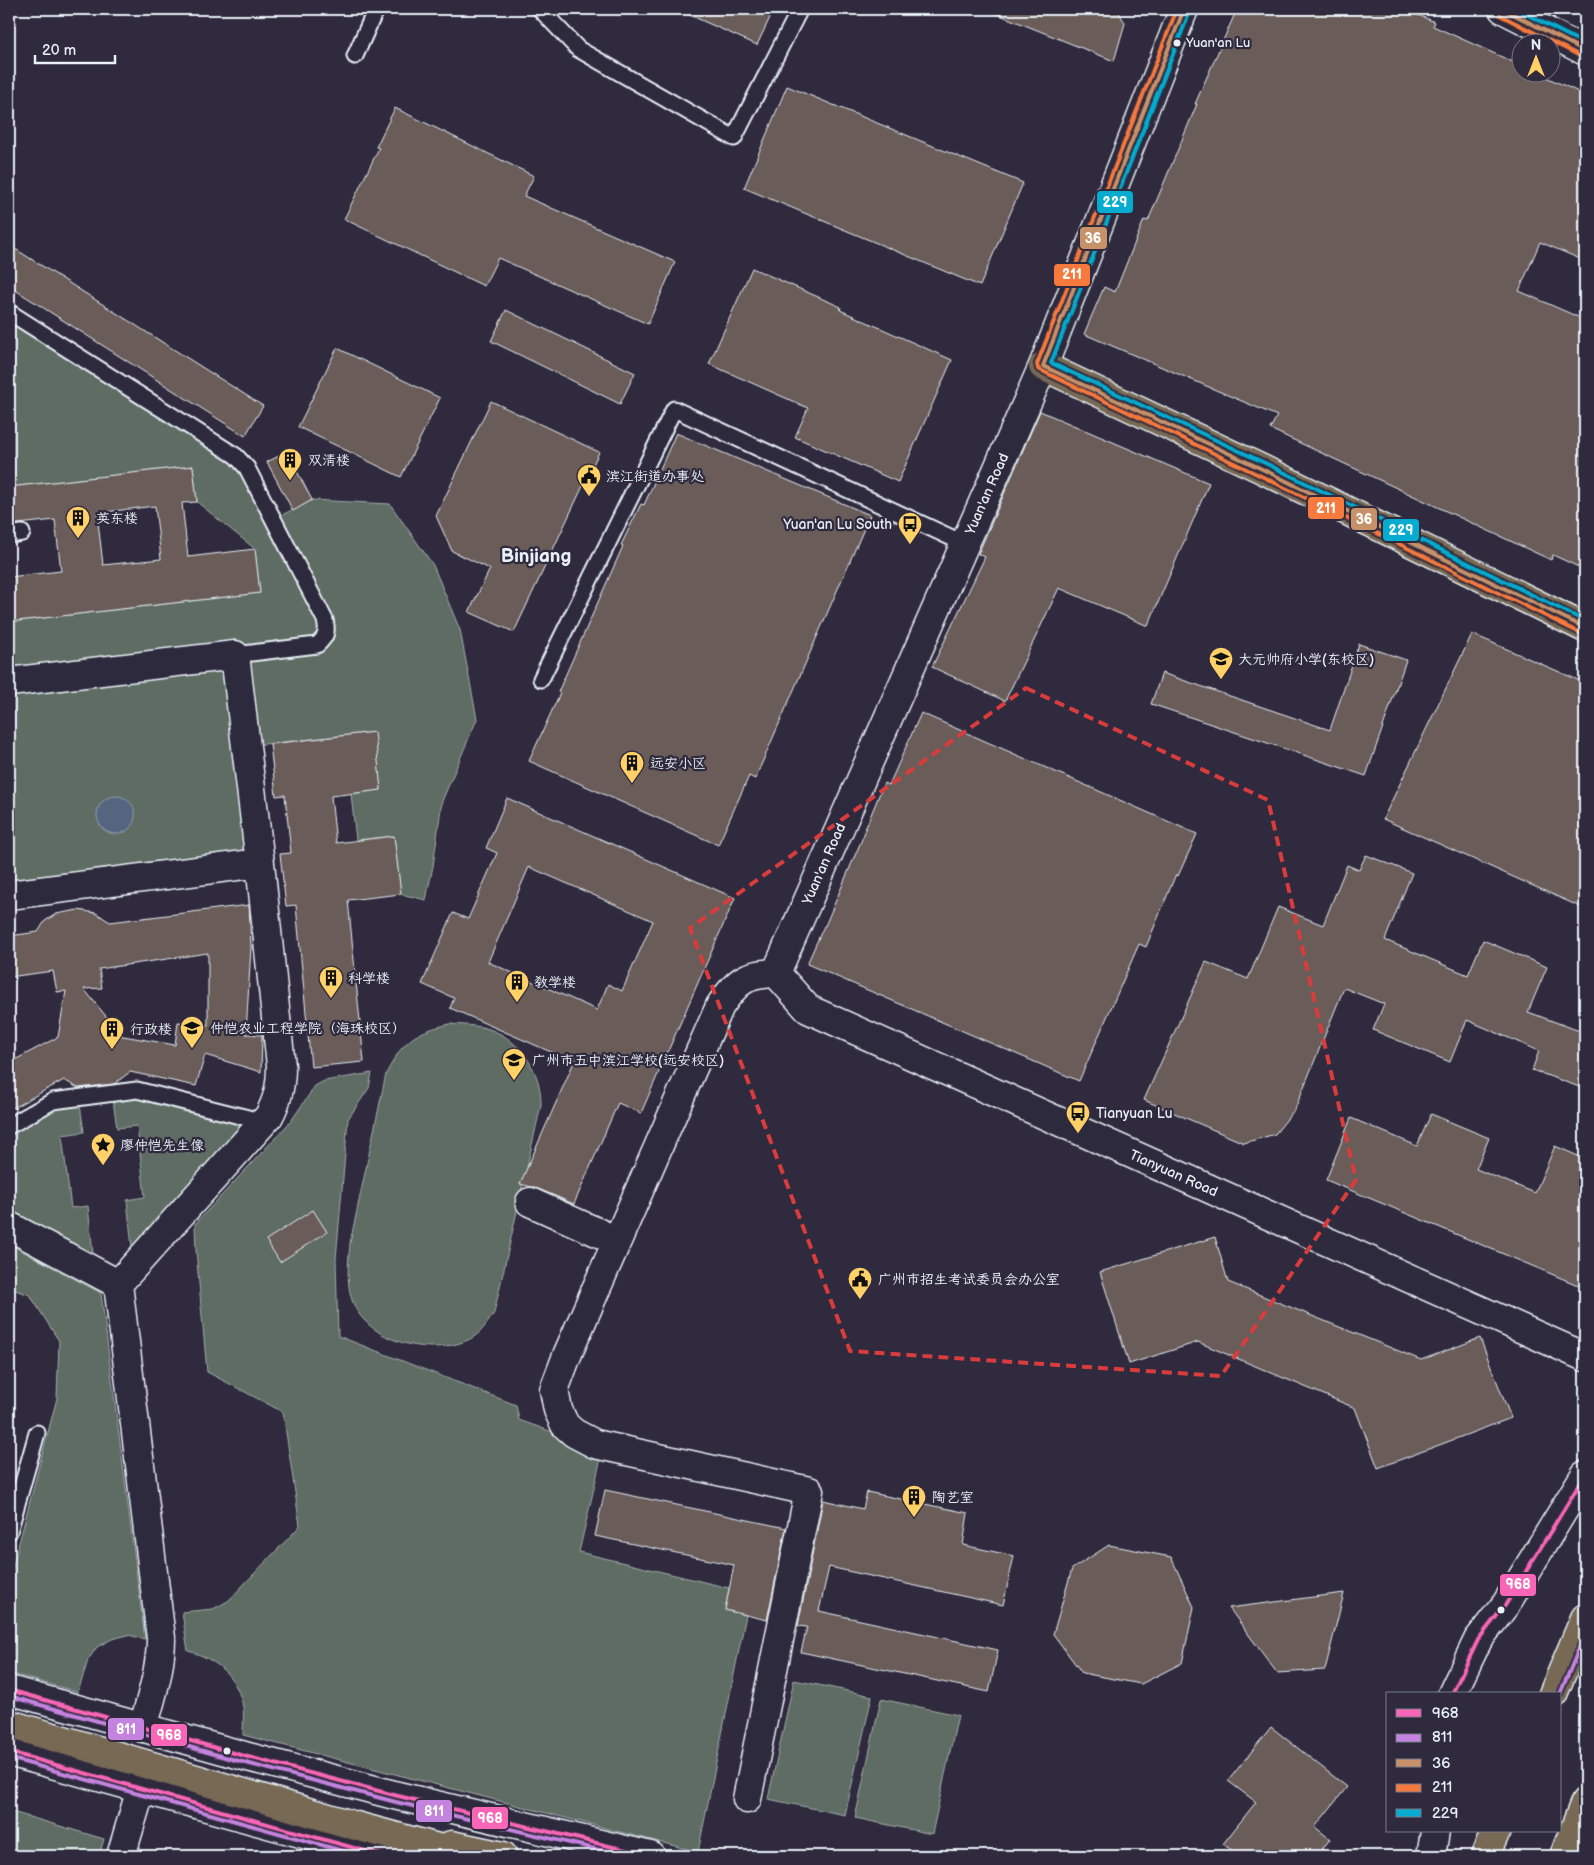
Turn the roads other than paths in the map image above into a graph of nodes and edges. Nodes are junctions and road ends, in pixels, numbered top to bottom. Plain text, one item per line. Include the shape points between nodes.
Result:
1 (376, 9) edge
2 (540, 9) edge
3 (800, 9) edge
4 (1184, 9) edge
5 (1503, 9) edge
6 (1566, 9) edge
7 (1585, 18) edge
8 (1585, 50) edge
9 (355, 56) dead end
10 (9, 312) edge
11 (1043, 366) junction
12 (965, 544) junction
13 (1585, 628) edge
14 (235, 655) junction
15 (541, 679) dead end
16 (9, 682) edge
17 (260, 863) junction
18 (9, 895) edge
19 (776, 973) junction
20 (264, 1122) junction
21 (9, 1126) edge
22 (530, 1202) dead end
23 (9, 1226) edge
24 (617, 1242) junction
25 (118, 1284) junction
26 (1585, 1357) edge
27 (37, 1433) dead end
28 (1585, 1474) edge
29 (9, 1532) edge
30 (1585, 1618) edge
31 (9, 1690) edge
32 (1453, 1692) edge
33 (1555, 1692) edge
34 (9, 1724) edge
35 (143, 1728) junction
36 (9, 1752) edge
37 (141, 1788) junction
38 (747, 1799) dead end
39 (1585, 1802) edge
40 (356, 1826) junction
41 (1496, 1832) edge
42 (121, 1856) edge
43 (383, 1856) edge
44 (468, 1856) edge
45 (503, 1856) edge
46 (651, 1856) edge
47 (1485, 1856) edge
48 (1564, 1856) edge

1 - 9 lane
2 - 3 lane via 578,49 734,138
4 - 11 street, Yuan'an Road
5 - 8 street
6 - 7 street
10 - 14 lane via 236,456 247,468 328,631 317,645
11 - 12 street, Yuan'an Road
11 - 13 highway via 1262,469
12 - 15 lane via 674,409
12 - 19 street, Yuan'an Road
14 - 16 street
14 - 17 street
17 - 18 street
17 - 20 street via 281,1066 277,1100
19 - 24 street via 749,976 734,986 720,1006
19 - 26 street, Tianyuan Road via 808,1009
20 - 21 lane via 136,1090 53,1101
20 - 25 street
22 - 24 street
23 - 25 street
24 - 38 street via 554,1390 565,1425 595,1444 809,1491
25 - 35 street via 161,1638 161,1658
27 - 29 lane
28 - 32 street via 1506,1604 1478,1640
30 - 33 highway
31 - 35 street
34 - 40 highway
35 - 46 street via 398,1796
36 - 37 street
37 - 42 street
37 - 43 street
39 - 48 highway
40 - 44 highway
40 - 45 highway
41 - 47 highway

